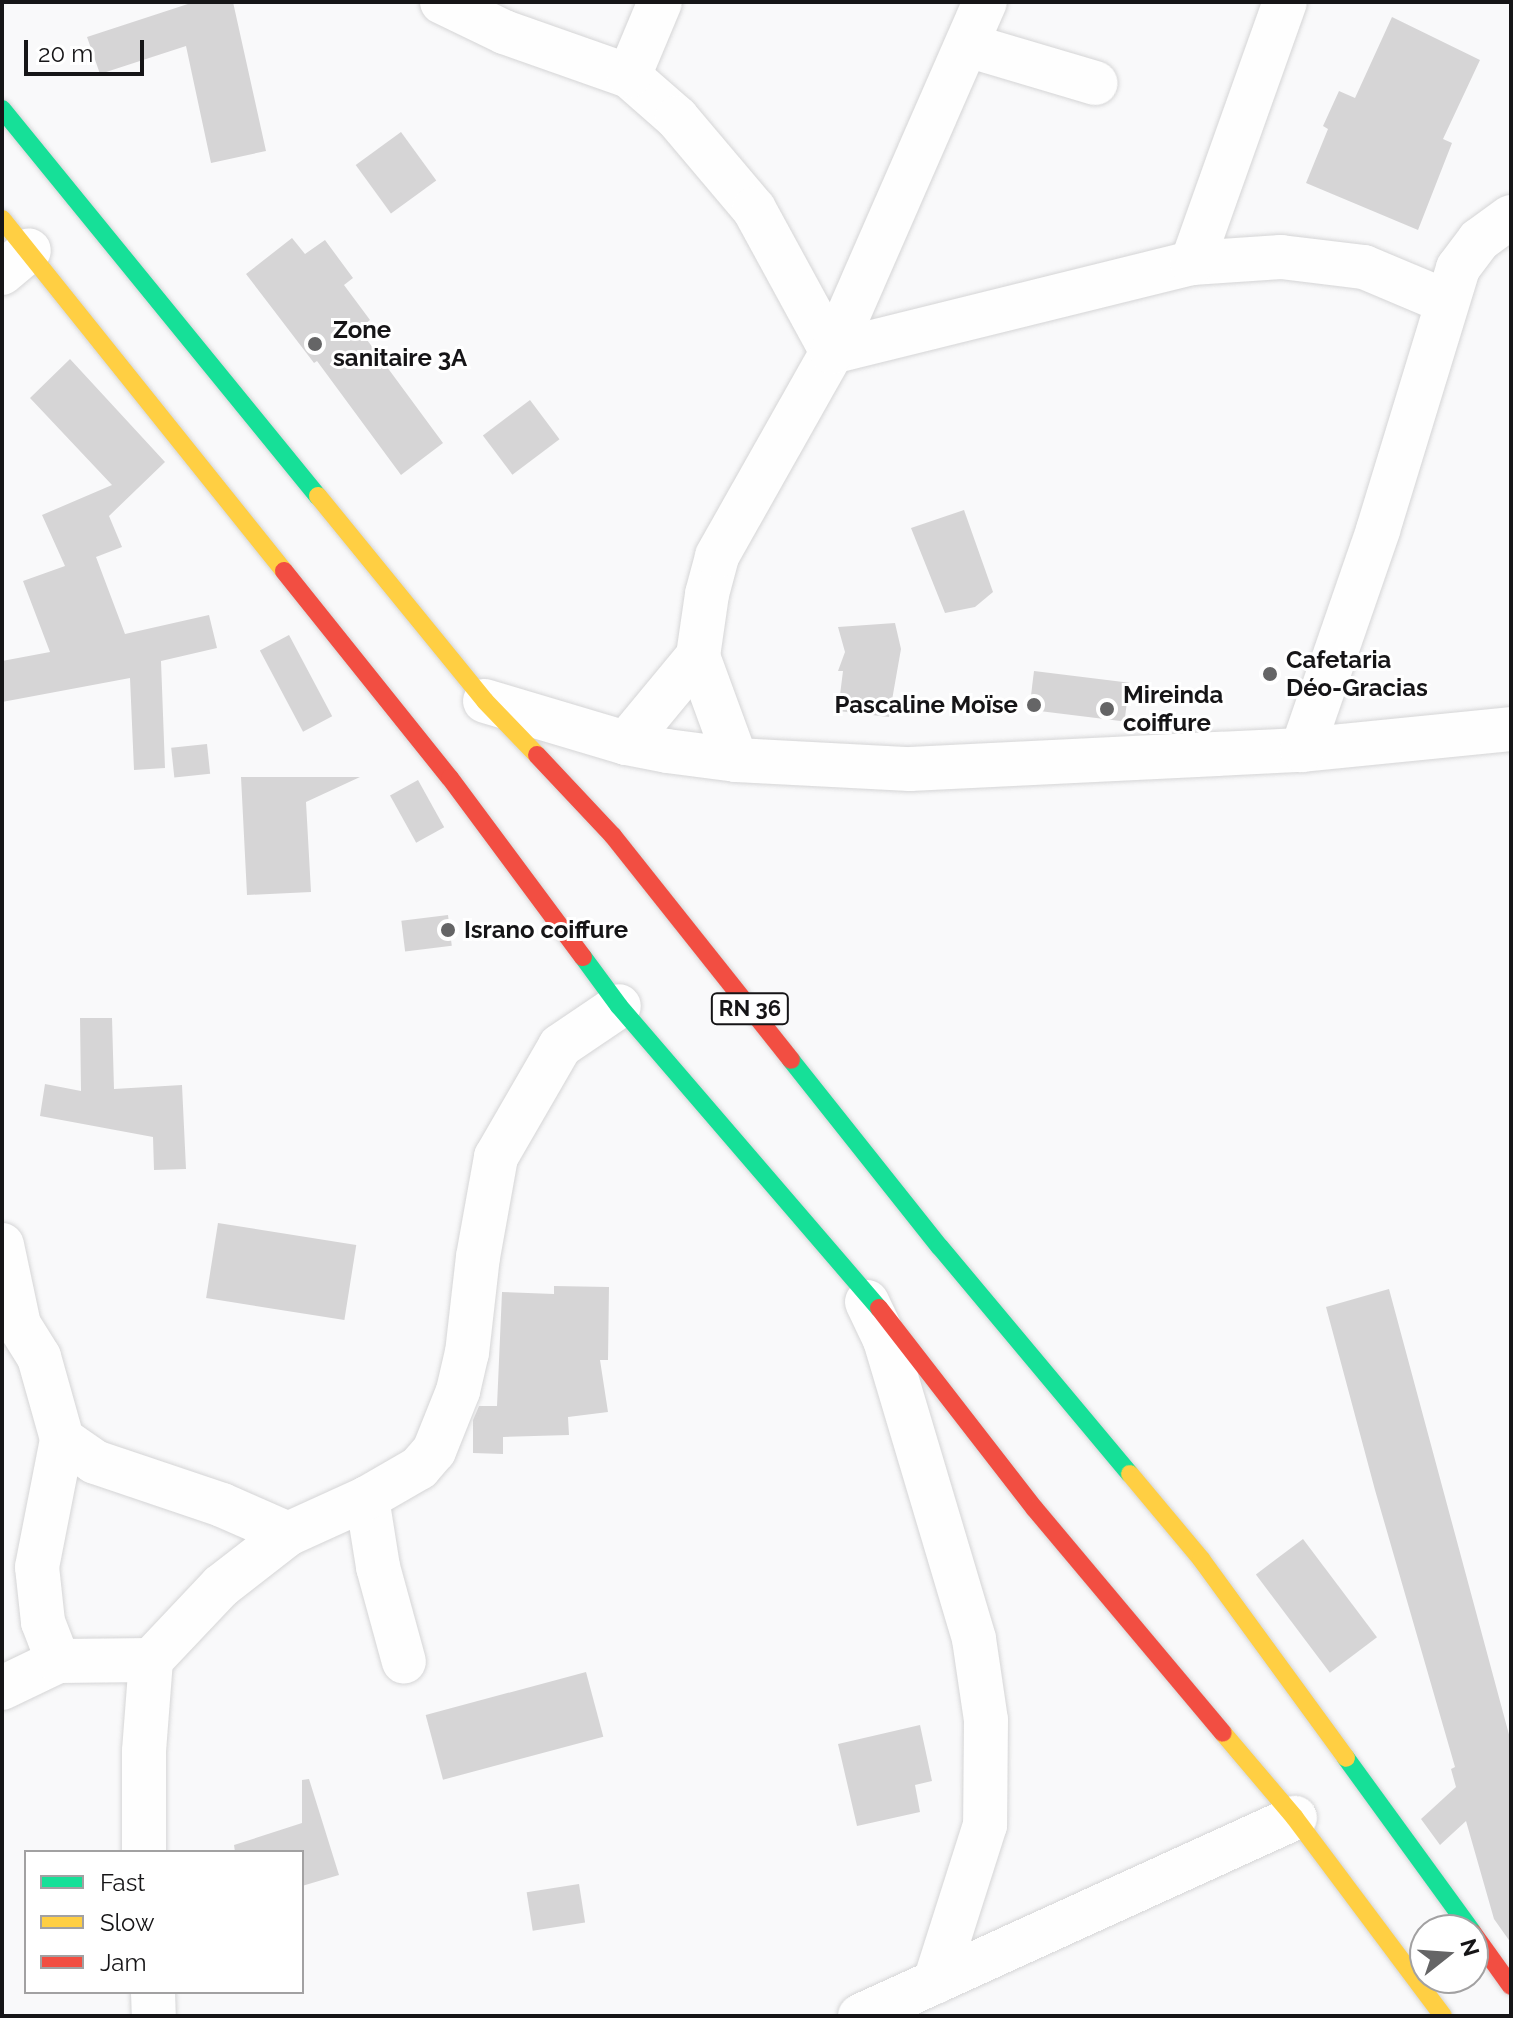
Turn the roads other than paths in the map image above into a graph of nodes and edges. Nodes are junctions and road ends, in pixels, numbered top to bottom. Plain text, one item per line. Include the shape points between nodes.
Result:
1 (442, 2) edge
2 (660, 2) edge
3 (985, 2) edge
4 (1285, 2) edge
5 (967, 45) junction
6 (629, 76) junction
7 (1095, 83) dead end
8 (2, 109) edge
9 (1511, 217) edge
10 (11, 247) edge
11 (1192, 263) junction
12 (1445, 301) junction
13 (832, 352) junction
14 (698, 656) junction
15 (485, 701) junction
16 (1511, 729) edge
17 (626, 743) junction
18 (1302, 750) junction
19 (736, 760) junction
20 (619, 1006) junction
21 (2, 1245) edge
22 (856, 1278) junction
23 (10, 1322) edge
24 (62, 1439) junction
25 (367, 1498) junction
26 (288, 1534) junction
27 (151, 1660) junction
28 (58, 1661) junction
29 (404, 1662) dead end
30 (2, 1688) edge
31 (1295, 1818) junction
32 (144, 1850) edge
33 (1459, 1914) edge
34 (1489, 1956) edge
35 (935, 1982) junction
36 (1511, 1986) edge
37 (153, 1994) edge
38 (154, 2016) edge
39 (860, 2016) edge
40 (1443, 2016) edge

1 - 6 street via 504,32
2 - 6 street
3 - 5 street
4 - 11 street
5 - 7 street
5 - 13 street
6 - 13 street via 677,118 754,209
8 - 15 main road, RN 36
9 - 12 street via 1479,240 1458,268
10 - 20 main road via 450,778
11 - 12 street via 1281,257 1364,267
11 - 13 street
12 - 18 street via 1378,530
13 - 14 street via 717,556
14 - 17 street
14 - 19 street
15 - 17 street
15 - 33 main road, RN 36 via 613,836 940,1247 1201,1559
16 - 18 street
17 - 19 street
18 - 19 street via 910,769
20 - 22 main road
20 - 25 street via 560,1046 496,1157 467,1353 454,1402 434,1451 419,1468
21 - 23 street
22 - 31 main road via 1035,1509
22 - 35 street via 885,1340 974,1639 986,1720 985,1825
23 - 24 street via 39,1357
24 - 26 street via 95,1462 222,1505
24 - 28 street via 37,1567 43,1622
25 - 26 street
25 - 29 street via 378,1567
26 - 27 street via 221,1586
27 - 28 street
27 - 32 street
28 - 30 street
31 - 35 street
31 - 40 main road
34 - 36 main road, RN 36
35 - 39 street
37 - 38 street

